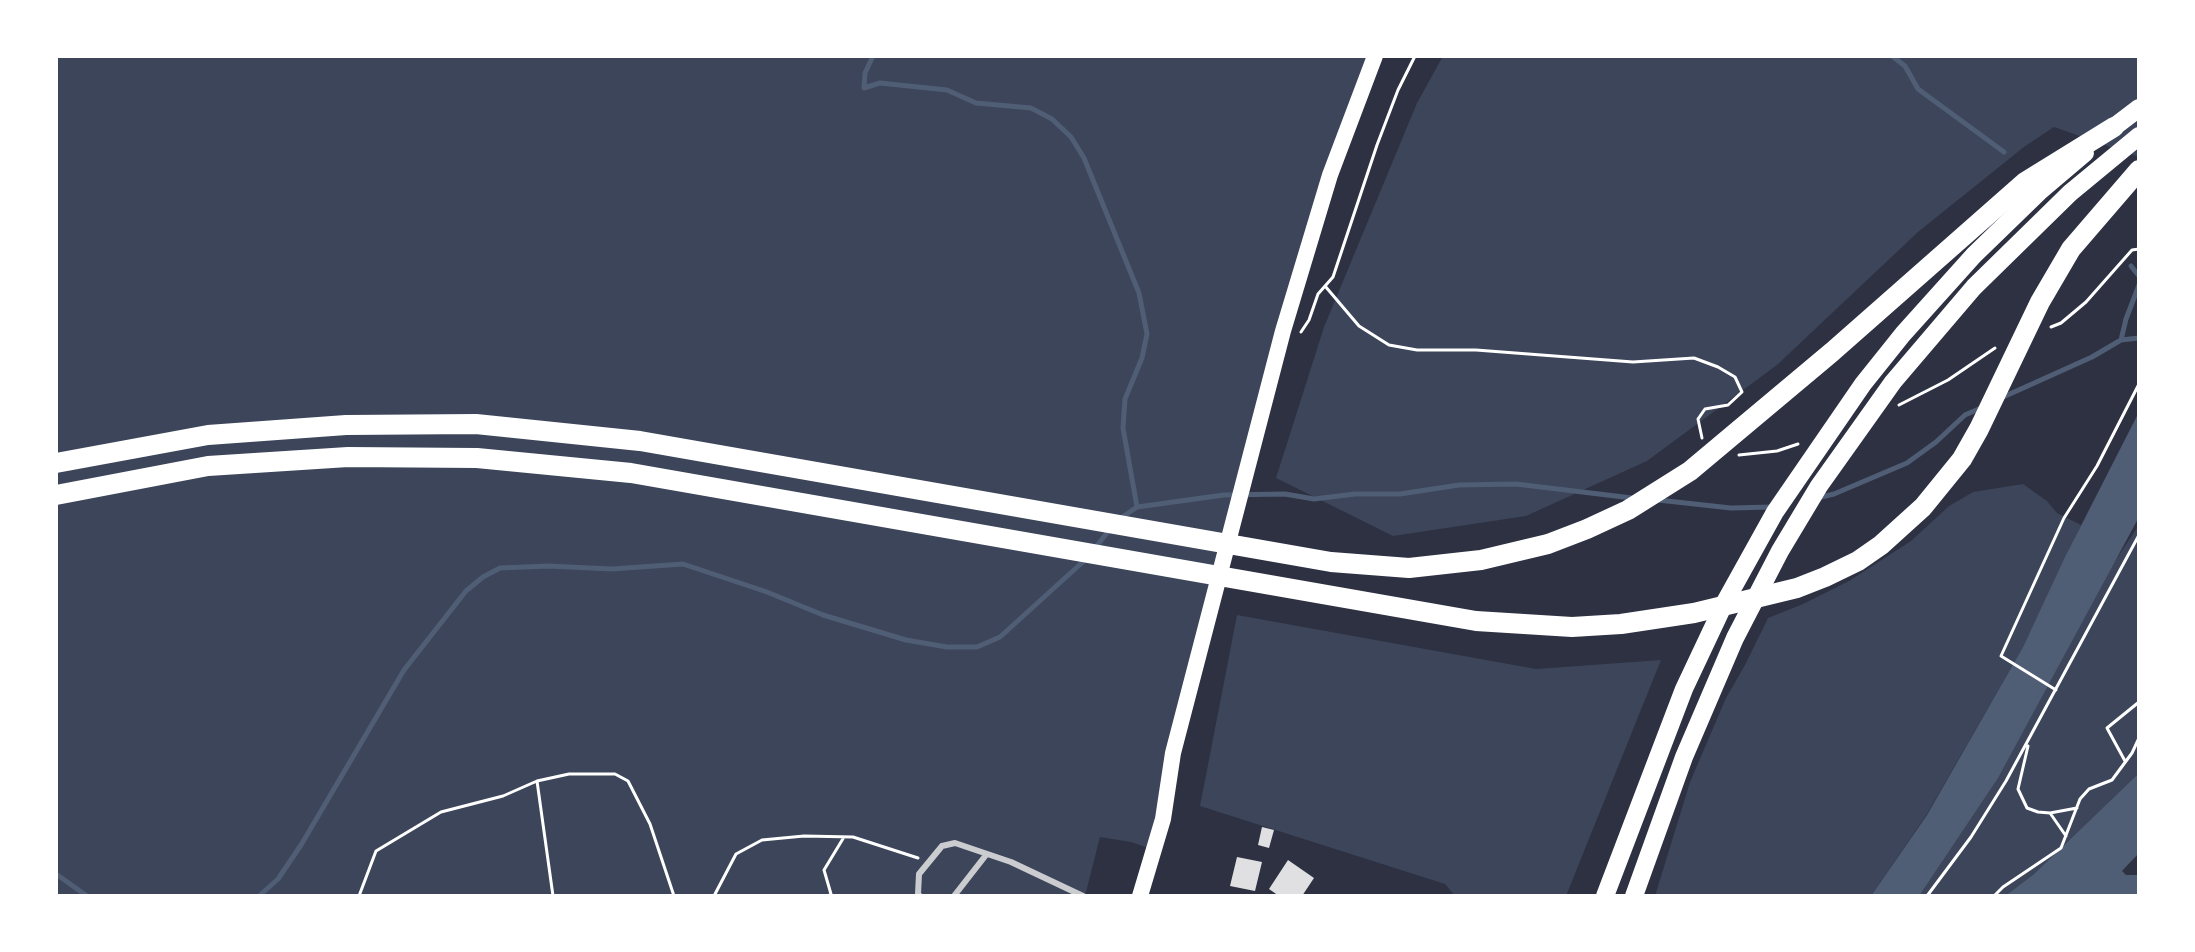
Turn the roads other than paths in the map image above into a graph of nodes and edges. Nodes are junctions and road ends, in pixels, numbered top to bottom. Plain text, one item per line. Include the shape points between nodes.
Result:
1 (1375, 56) edge
2 (2139, 108) edge
3 (2114, 127) junction
4 (2139, 136) edge
5 (2139, 170) edge
6 (56, 463) edge
7 (56, 495) edge
8 (1626, 838) junction
9 (986, 855) junction
10 (918, 895) edge
11 (954, 896) edge
12 (1083, 896) edge
13 (1140, 896) edge
14 (1595, 896) edge
15 (1605, 896) edge
16 (1634, 896) edge

1 - 13 main road via 1330,175 1173,753 1163,819
2 - 3 main road
3 - 6 highway via 2025,182 1690,471 1640,504 1587,529 1481,560 1409,568 1331,562 640,441 476,424 346,425 208,435
3 - 8 main road via 1974,255 1903,334 1775,512 1702,648
4 - 16 main road via 2070,193 1974,287 1893,382 1819,486 1735,638 1684,757
5 - 7 highway via 2071,249 1962,459 1923,507 1858,561 1797,588 1694,613 1572,627 1476,621 631,473 477,458 348,457 208,466
8 - 14 main road
8 - 15 main road
9 - 10 lane via 955,843 942,846 919,874
9 - 11 lane
9 - 12 lane

